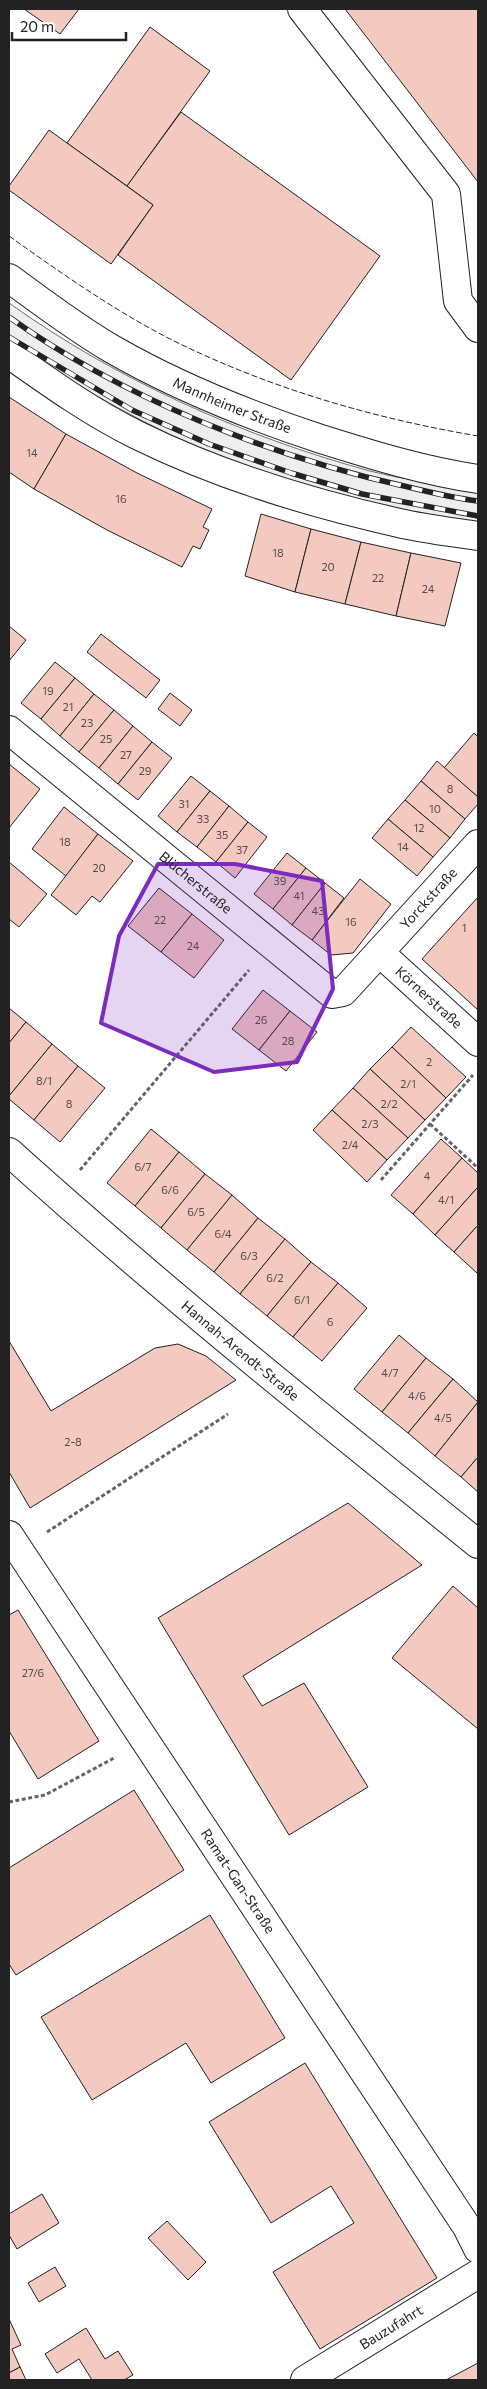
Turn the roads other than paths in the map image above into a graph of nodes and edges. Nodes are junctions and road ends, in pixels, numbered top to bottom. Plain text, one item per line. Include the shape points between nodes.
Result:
1 (302, 9) edge
2 (9, 278) edge
3 (478, 328) edge
4 (9, 354) edge
5 (478, 479) edge
6 (478, 536) edge
7 (9, 730) edge
8 (478, 844) edge
9 (380, 953) junction
10 (478, 1042) edge
11 (9, 1152) edge
12 (14, 1543) edge
13 (478, 1544) edge
14 (473, 2238) edge
15 (478, 2274) edge
16 (305, 2380) edge

1 - 3 street via 446,194 458,301
2 - 5 street, Mannheimer Straße via 112,348 163,377 230,407 379,458
4 - 6 street via 82,403 136,434 202,465 264,487 400,524
7 - 9 street, Blücherstraße via 332,994 343,992
8 - 9 street, Yorckstraße
9 - 10 street, Körnerstraße
11 - 13 street, Hannah-Arendt-Straße via 311,1409
12 - 14 street, Ramat-Gan-Straße
15 - 16 street, Bauzufahrt

